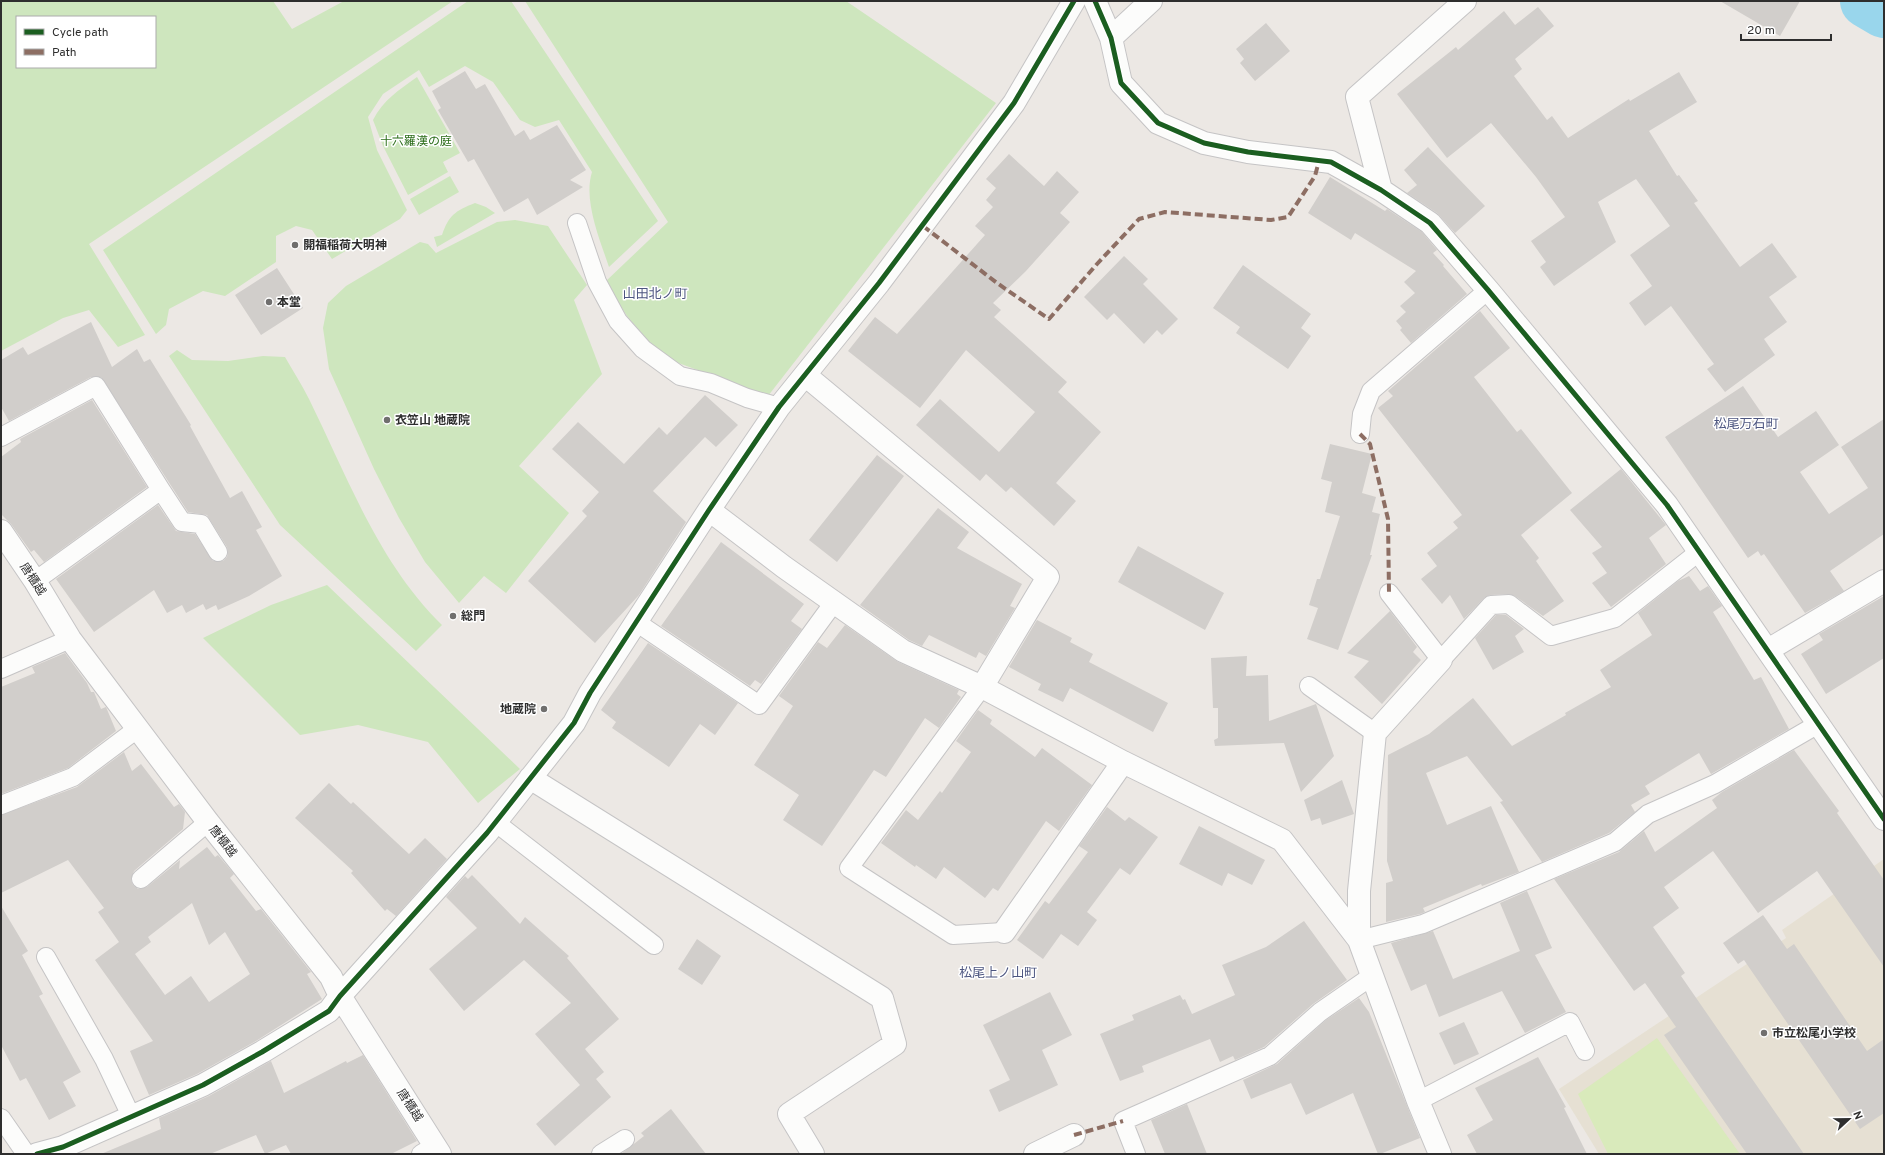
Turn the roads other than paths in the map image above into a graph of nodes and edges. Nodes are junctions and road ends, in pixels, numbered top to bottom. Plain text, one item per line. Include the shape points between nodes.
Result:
1 (1074, 1) edge
2 (1096, 1) edge
3 (1151, 1) edge
4 (1461, 2) edge
5 (1111, 38) junction
6 (1380, 190) junction
7 (577, 223) dead end
8 (1488, 290) junction
9 (805, 375) junction
10 (779, 407) junction
11 (1360, 434) dead end
12 (1, 437) edge
13 (161, 490) junction
14 (709, 510) junction
15 (1, 531) edge
16 (1700, 551) junction
17 (218, 552) dead end
18 (1884, 580) edge
19 (35, 581) junction
20 (1389, 593) dead end
21 (835, 601) junction
22 (636, 622) junction
23 (70, 639) junction
24 (1768, 650) junction
25 (1441, 660) junction
26 (1, 669) edge
27 (1309, 686) dead end
28 (982, 687) junction
29 (1820, 724) junction
30 (137, 729) junction
31 (1375, 733) junction
32 (1123, 762) junction
33 (530, 778) junction
34 (1, 805) edge
35 (1884, 819) edge
36 (208, 822) junction
37 (495, 822) junction
38 (141, 879) dead end
39 (1004, 932) joint
40 (1359, 940) junction
41 (654, 945) dead end
42 (46, 957) dead end
43 (1372, 976) junction
44 (340, 996) junction
45 (1585, 1051) dead end
46 (1418, 1101) junction
47 (131, 1116) junction
48 (1, 1118) edge
49 (1074, 1135) dead end
50 (625, 1139) dead end
51 (64, 1150) edge
52 (432, 1151) edge
53 (26, 1154) edge
54 (37, 1154) edge
55 (601, 1154) edge
56 (813, 1154) edge
57 (1035, 1154) edge
58 (1136, 1154) edge
59 (1440, 1154) edge

1 - 9 street via 1014,103 888,272
2 - 5 street
3 - 5 street
4 - 6 street via 1357,97
5 - 6 street via 1122,83 1158,123 1204,143 1248,152 1331,162
6 - 8 street via 1430,223
7 - 10 lane via 597,282 618,321 644,349 680,376 711,383 746,398
8 - 11 lane via 1371,391 1362,414
8 - 16 street via 1667,505
9 - 10 street
9 - 28 street via 1048,577
10 - 14 street
12 - 13 lane via 96,386
13 - 17 lane via 182,522 201,524
13 - 19 lane
14 - 21 street via 784,567
14 - 22 street
15 - 19 street, 唐櫃越
16 - 24 street
16 - 25 lane via 1615,618 1551,636 1509,604 1492,605
18 - 24 street
19 - 23 street, 唐櫃越
20 - 25 lane
21 - 22 lane via 759,705
21 - 28 street via 903,651
22 - 33 street via 590,693 574,723
23 - 26 lane
23 - 30 street, 唐櫃越
24 - 29 street
25 - 31 street
27 - 31 lane
28 - 32 street
28 - 39 lane via 849,868 953,935
29 - 35 street
29 - 40 lane via 1715,784 1648,814 1614,842 1424,924
30 - 34 lane via 73,777
30 - 36 street, 唐櫃越
31 - 40 street via 1359,891
32 - 39 street
32 - 40 street via 1282,840
33 - 37 street
33 - 56 street via 882,998 895,1044 789,1114
36 - 38 lane
36 - 44 street, 唐櫃越 via 331,977
37 - 41 lane
37 - 44 street
40 - 43 street
42 - 47 lane via 104,1059
43 - 46 street
43 - 58 lane via 1320,1012 1270,1056 1123,1121
44 - 47 street via 329,1011 262,1052 203,1085
44 - 52 street, 唐櫃越
45 - 46 lane via 1570,1022
46 - 59 street
47 - 51 street
48 - 53 lane
49 - 57 street
50 - 55 lane
51 - 54 street

